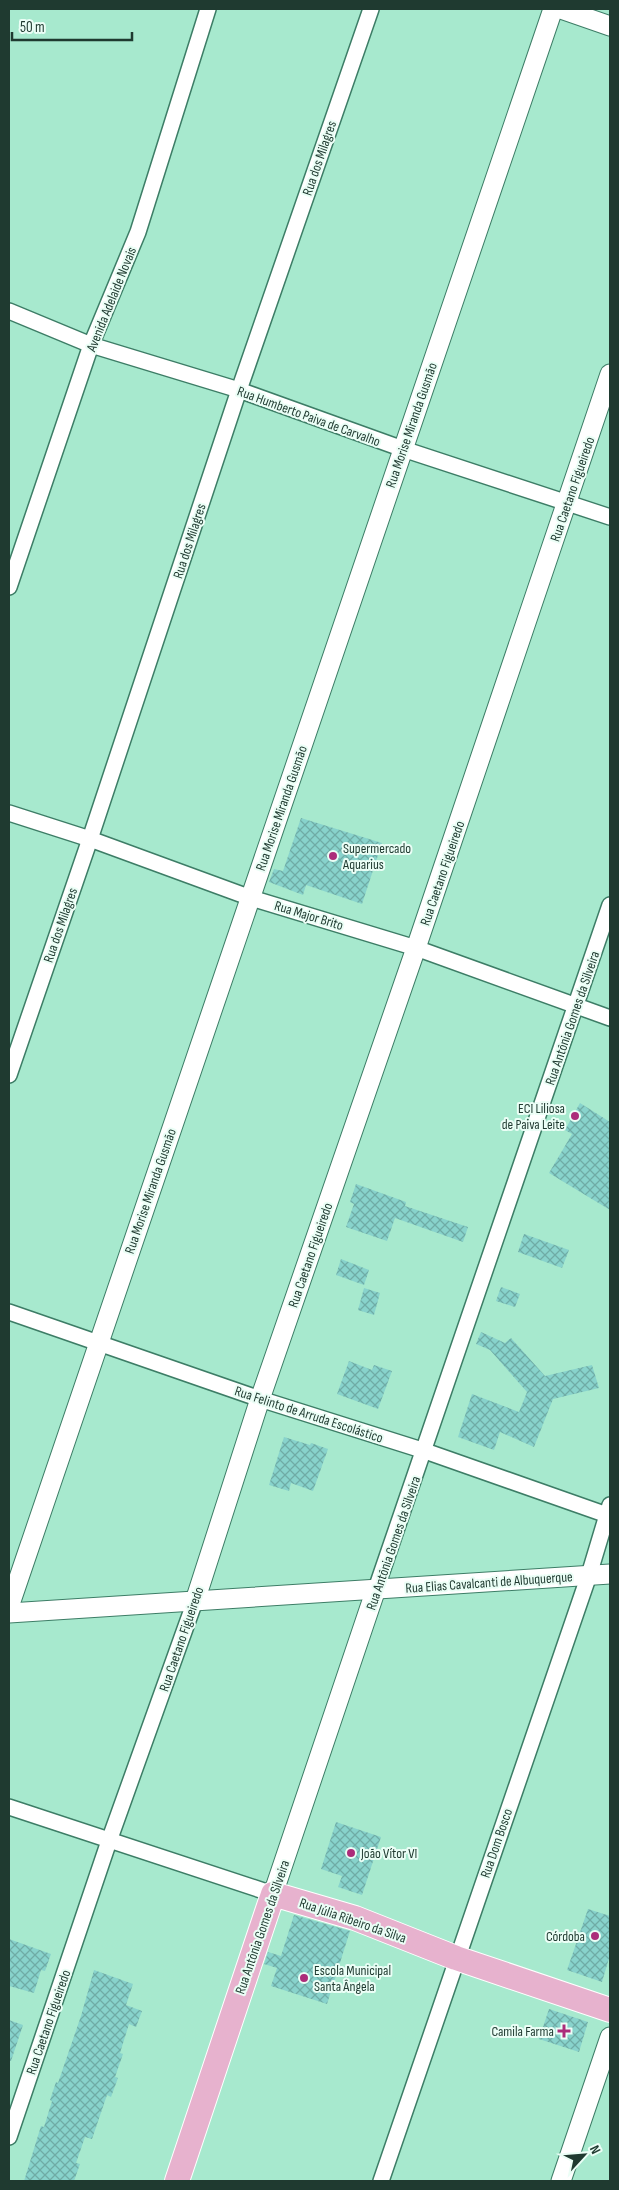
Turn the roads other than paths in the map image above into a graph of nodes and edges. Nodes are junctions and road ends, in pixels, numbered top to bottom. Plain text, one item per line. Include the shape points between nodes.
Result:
1 (208, 9) edge
2 (371, 9) edge
3 (553, 9) edge
4 (561, 9) edge
5 (610, 26) edge
6 (9, 311) edge
7 (91, 345) junction
8 (610, 374) edge
9 (239, 390) junction
10 (403, 449) junction
11 (567, 502) junction
12 (610, 517) edge
13 (9, 588) edge
14 (9, 812) edge
15 (90, 839) junction
16 (251, 898) junction
17 (610, 905) edge
18 (416, 948) junction
19 (577, 1005) junction
20 (610, 1018) edge
21 (9, 1075) edge
22 (9, 1312) edge
23 (97, 1344) junction
24 (260, 1399) junction
25 (425, 1451) junction
26 (609, 1512) edge
27 (610, 1574) edge
28 (589, 1575) junction
29 (376, 1589) junction
30 (195, 1601) junction
31 (9, 1607) edge
32 (9, 1613) edge
33 (9, 1807) edge
34 (109, 1841) junction
35 (273, 1894) junction
36 (456, 1958) junction
37 (610, 2010) edge
38 (610, 2036) edge
39 (9, 2137) edge
40 (176, 2181) edge
41 (381, 2181) edge
42 (561, 2181) edge

1 - 7 street, Avenida Adelaide Novais via 138,232
2 - 9 street, Rua dos Milagres
3 - 10 street, Rua Morise Miranda Gusmão
4 - 5 street
6 - 7 street, Rua Humberto Paiva de Carvalho
7 - 9 street, Rua Humberto Paiva de Carvalho
7 - 13 street, Avenida Adelaide Novais
8 - 11 street, Rua Caetano Figueiredo
9 - 10 street, Rua Humberto Paiva de Carvalho
9 - 15 street, Rua dos Milagres
10 - 11 street, Rua Humberto Paiva de Carvalho
10 - 16 street, Rua Morise Miranda Gusmão
11 - 12 street, Rua Humberto Paiva de Carvalho
11 - 18 street, Rua Caetano Figueiredo
14 - 15 street, Rua Major Brito
15 - 16 street, Rua Major Brito
15 - 21 street, Rua dos Milagres
16 - 18 street, Rua Major Brito
16 - 23 street, Rua Morise Miranda Gusmão
17 - 19 street, Rua Antônia Gomes da Silveira
18 - 19 street, Rua Major Brito
18 - 24 street, Rua Caetano Figueiredo
19 - 20 street, Rua Major Brito
19 - 25 street, Rua Antônia Gomes da Silveira
22 - 23 street, Rua Felinto de Arruda Escolástico
23 - 24 street, Rua Felinto de Arruda Escolástico
23 - 31 street, Rua Morise Miranda Gusmão
24 - 25 street, Rua Felinto de Arruda Escolástico
24 - 30 street, Rua Caetano Figueiredo
25 - 26 street, Rua Felinto de Arruda Escolástico
25 - 29 street, Rua Antônia Gomes da Silveira
26 - 28 street, Rua Dom Bosco
27 - 28 street, Rua Elias Cavalcanti de Albuquerque
28 - 29 street, Rua Elias Cavalcanti de Albuquerque
28 - 36 street, Rua Dom Bosco
29 - 30 street, Rua Elias Cavalcanti de Albuquerque
29 - 35 street, Rua Antônia Gomes da Silveira
30 - 32 street, Rua Elias Cavalcanti de Albuquerque
30 - 34 street, Rua Caetano Figueiredo
33 - 34 street, Rua Júlia Ribeiro da Silva
34 - 35 street, Rua Júlia Ribeiro da Silva
34 - 39 street, Rua Caetano Figueiredo
35 - 36 main road, Rua Júlia Ribeiro da Silva via 354,1918
35 - 40 main road, Rua Antônia Gomes da Silveira
36 - 37 main road, Rua Júlia Ribeiro da Silva
36 - 41 street, Rua Dom Bosco
38 - 42 street

